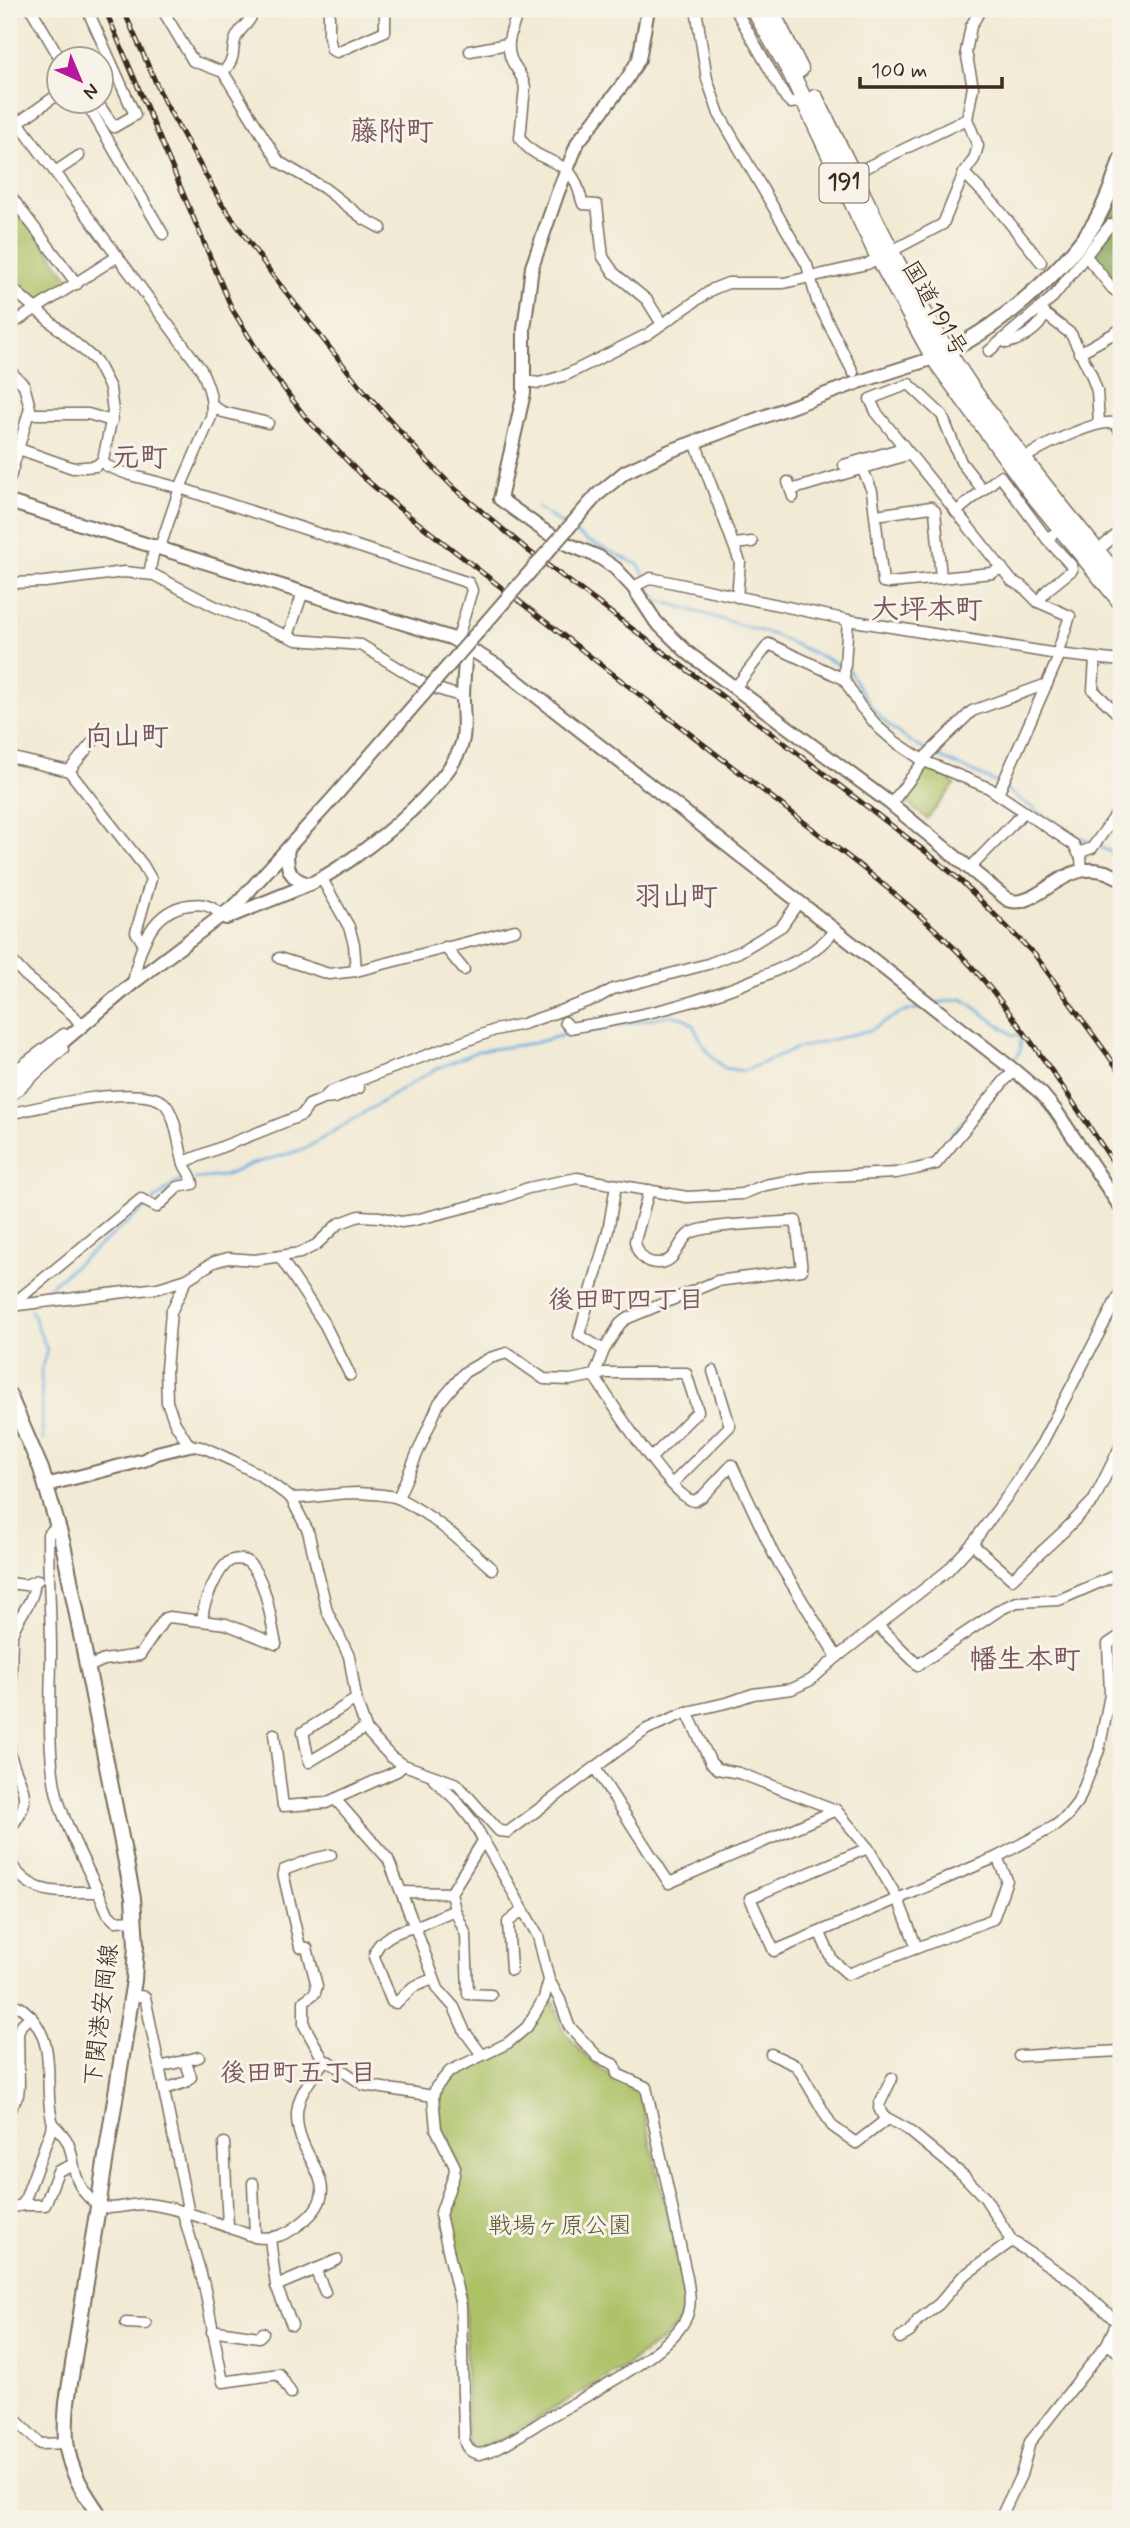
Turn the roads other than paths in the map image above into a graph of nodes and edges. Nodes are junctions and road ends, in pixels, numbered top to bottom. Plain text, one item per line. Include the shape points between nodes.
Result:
1 (31, 9) edge
2 (88, 9) edge
3 (162, 9) edge
4 (253, 9) edge
5 (329, 9) edge
6 (385, 9) edge
7 (519, 9) edge
8 (648, 9) edge
9 (696, 9) edge
10 (735, 9) edge
11 (754, 9) edge
12 (770, 9) edge
13 (981, 9) edge
14 (1110, 9) edge
15 (1121, 20) edge
16 (507, 44) junction
17 (53, 46) edge
18 (104, 46) edge
19 (470, 51) dead end
20 (116, 72) edge
21 (223, 72) junction
22 (810, 99) junction
23 (46, 103) edge
24 (9, 110) edge
25 (94, 116) edge
26 (107, 116) edge
27 (967, 120) junction
28 (18, 123) junction
29 (9, 129) edge
30 (79, 156) dead end
31 (1121, 160) edge
32 (567, 170) junction
33 (55, 172) junction
34 (964, 173) junction
35 (848, 177) junction
36 (10, 199) edge
37 (381, 228) dead end
38 (1121, 232) edge
39 (163, 234) dead end
40 (886, 255) junction
41 (118, 256) junction
42 (1086, 256) junction
43 (1041, 262) dead end
44 (811, 277) junction
45 (77, 284) junction
46 (9, 286) edge
47 (1121, 295) edge
48 (1015, 306) junction
49 (36, 310) junction
50 (1043, 310) junction
51 (1024, 321) junction
52 (662, 324) junction
53 (9, 326) edge
54 (1118, 331) dead end
55 (1007, 343) junction
56 (1079, 353) junction
57 (940, 355) junction
58 (9, 370) edge
59 (853, 372) dead end
60 (525, 381) junction
61 (212, 406) junction
62 (29, 414) junction
63 (112, 421) junction
64 (268, 424) dead end
65 (1099, 424) junction
66 (1121, 432) edge
67 (695, 442) junction
68 (19, 449) junction
69 (906, 449) junction
70 (1024, 459) junction
71 (102, 461) junction
72 (844, 465) dead end
73 (862, 468) junction
74 (9, 481) edge
75 (180, 488) junction
76 (982, 489) junction
77 (791, 490) dead end
78 (9, 502) edge
79 (956, 512) junction
80 (876, 515) junction
81 (1060, 529) junction
82 (1121, 531) edge
83 (1047, 539) junction
84 (752, 542) dead end
85 (734, 544) junction
86 (158, 546) junction
87 (1097, 551) junction
88 (1002, 568) junction
89 (149, 574) junction
90 (940, 578) junction
91 (1121, 581) edge
92 (9, 583) edge
93 (636, 585) junction
94 (303, 592) junction
95 (737, 597) junction
96 (1038, 602) junction
97 (1121, 602) edge
98 (848, 620) junction
99 (288, 636) junction
100 (461, 643) junction
101 (1058, 654) junction
102 (1095, 659) junction
103 (1121, 661) edge
104 (844, 676) junction
105 (1047, 684) junction
106 (735, 688) junction
107 (463, 697) junction
108 (1121, 717) edge
109 (103, 729) dead end
110 (9, 757) edge
111 (925, 759) junction
112 (69, 771) junction
113 (1000, 789) junction
114 (891, 804) junction
115 (1121, 808) edge
116 (1024, 812) junction
117 (288, 848) junction
118 (1078, 853) junction
119 (970, 868) junction
120 (1082, 870) junction
121 (1121, 879) edge
122 (316, 881) junction
123 (798, 902) junction
124 (223, 915) junction
125 (209, 925) junction
126 (515, 930) dead end
127 (834, 931) junction
128 (143, 943) junction
129 (445, 947) junction
130 (9, 958) edge
131 (279, 958) dead end
132 (464, 970) dead end
133 (356, 971) junction
134 (133, 984) junction
135 (108, 1005) junction
136 (565, 1021) dead end
137 (80, 1024) junction
138 (1010, 1067) junction
139 (9, 1075) edge
140 (9, 1087) edge
141 (9, 1098) edge
142 (9, 1114) edge
143 (184, 1163) junction
144 (617, 1185) junction
145 (649, 1190) junction
146 (1121, 1208) edge
147 (280, 1257) junction
148 (187, 1279) junction
149 (1121, 1292) edge
150 (10, 1306) edge
151 (604, 1350) junction
152 (713, 1371) dead end
153 (350, 1375) dead end
154 (594, 1376) junction
155 (9, 1395) edge
156 (1121, 1445) edge
157 (189, 1446) junction
158 (651, 1458) junction
159 (672, 1484) junction
160 (46, 1485) junction
161 (291, 1498) junction
162 (398, 1498) junction
163 (58, 1526) junction
164 (972, 1544) junction
165 (492, 1569) dead end
166 (1121, 1573) edge
167 (48, 1575) junction
168 (34, 1582) junction
169 (9, 1583) edge
170 (203, 1619) junction
171 (878, 1626) junction
172 (1121, 1639) edge
173 (837, 1657) junction
174 (88, 1667) junction
175 (356, 1699) junction
176 (687, 1712) junction
177 (365, 1728) junction
178 (274, 1734) dead end
179 (9, 1746) edge
180 (404, 1765) junction
181 (595, 1768) junction
182 (431, 1777) junction
183 (335, 1799) junction
184 (836, 1810) junction
185 (9, 1830) edge
186 (484, 1841) junction
187 (868, 1848) junction
188 (331, 1855) dead end
189 (997, 1857) junction
190 (9, 1861) edge
191 (98, 1892) junction
192 (401, 1892) junction
193 (451, 1893) junction
194 (898, 1899) junction
195 (455, 1910) junction
196 (523, 1910) junction
197 (135, 1920) junction
198 (415, 1927) junction
199 (820, 1933) junction
200 (917, 1948) junction
201 (511, 1970) dead end
202 (433, 1979) junction
203 (549, 1980) junction
204 (132, 1995) junction
205 (491, 1995) dead end
206 (9, 2004) edge
207 (31, 2016) junction
208 (1121, 2051) edge
209 (771, 2054) dead end
210 (482, 2055) junction
211 (1019, 2056) dead end
212 (199, 2057) dead end
213 (185, 2060) junction
214 (324, 2061) junction
215 (160, 2067) junction
216 (891, 2078) dead end
217 (165, 2089) junction
218 (433, 2096) junction
219 (9, 2111) edge
220 (887, 2119) junction
221 (53, 2124) junction
222 (224, 2143) dead end
223 (72, 2165) junction
224 (253, 2183) dead end
225 (23, 2205) junction
226 (97, 2206) junction
227 (9, 2208) edge
228 (185, 2214) junction
229 (228, 2227) junction
230 (255, 2237) junction
231 (270, 2239) junction
232 (1012, 2241) junction
233 (337, 2260) dead end
234 (315, 2269) junction
235 (276, 2286) junction
236 (325, 2292) dead end
237 (1119, 2318) edge
238 (127, 2323) dead end
239 (146, 2324) dead end
240 (292, 2326) dead end
241 (212, 2332) junction
242 (263, 2333) dead end
243 (900, 2338) dead end
244 (1107, 2344) junction
245 (1121, 2354) edge
246 (291, 2393) dead end
247 (9, 2413) edge
248 (66, 2443) junction
249 (102, 2519) edge
250 (1000, 2519) edge

1 - 17 street
2 - 18 street
3 - 21 street via 193,61
4 - 21 street
5 - 6 street via 329,36 332,50 337,52 385,31
7 - 16 street
8 - 32 street via 639,59 578,142
9 - 44 street via 707,79 719,114
10 - 22 street via 786,98 791,103
11 - 22 highway, 国道191号 / 191
12 - 22 highway, 国道191号 / 191
13 - 27 street via 967,44 973,87
14 - 15 street
16 - 19 street
16 - 32 street via 524,79 520,138 542,158
20 - 26 street via 135,115 114,127
21 - 37 street via 279,162
22 - 35 highway, 国道191号 / 191
23 - 28 street
24 - 28 street
25 - 39 street
27 - 34 street via 978,146
27 - 35 street
28 - 29 street
28 - 33 street
30 - 33 street
31 - 48 main road via 1109,195 1081,242 1047,280
32 - 52 street via 583,204 597,205 608,266 647,300
32 - 60 street via 533,267 524,329
33 - 41 street
34 - 40 street via 943,224
34 - 43 street
35 - 40 highway, 国道191号 / 191
36 - 45 street
38 - 42 street via 1110,225
40 - 44 street
40 - 57 highway, 国道191号 / 191
41 - 45 street
41 - 61 street via 201,369
42 - 47 street
42 - 50 street
44 - 52 street via 784,283 728,283
44 - 59 street via 817,301
45 - 49 street
46 - 49 street
48 - 51 street
48 - 57 main road via 973,338
49 - 53 street
49 - 63 street via 99,364 110,388
50 - 51 street
50 - 55 street via 1043,320 1033,330
50 - 56 street via 1071,334
51 - 55 street via 1024,329
51 - 55 street via 990,349
52 - 60 street via 566,375 539,383
54 - 56 street
56 - 65 street via 1096,386
57 - 67 street
57 - 70 highway, 国道191号 / 191
57 - 81 highway, 国道191号 / 191
58 - 62 street via 24,385
60 - 93 street via 500,499 554,537 599,557
61 - 64 street
61 - 75 street via 208,426
62 - 63 street via 88,414
62 - 68 street
63 - 71 street
65 - 66 street via 1114,423
65 - 70 street via 1036,449
67 - 85 street
67 - 117 street, bridge via 625,472 597,495
68 - 71 street via 73,468
68 - 74 street
69 - 72 street
69 - 73 street
69 - 76 street via 870,400 909,384 942,415 958,456
69 - 79 street
70 - 87 highway, 国道191号 / 191
71 - 75 street via 120,471
73 - 77 street
73 - 80 street
75 - 86 street
75 - 100 street via 469,583 472,590
76 - 79 street
76 - 83 street via 1000,476
78 - 86 street
79 - 88 street
80 - 90 street via 883,582
80 - 90 street via 931,507
81 - 83 street
81 - 97 highway, 国道191号 / 191
82 - 87 street
83 - 96 street via 1072,570
84 - 85 street
85 - 95 street via 741,568
86 - 89 street
86 - 94 street
87 - 91 highway, 国道191号 / 191
88 - 90 street
88 - 96 street
89 - 92 street via 124,572
89 - 99 street
93 - 95 street via 651,578
93 - 106 street via 656,622
94 - 99 street
94 - 100 street
95 - 98 street
96 - 101 street via 1070,616
98 - 101 street
98 - 104 street
99 - 107 street via 307,642 361,645 428,685
100 - 107 street
100 - 123 street via 498,666
101 - 102 street
101 - 105 street
102 - 103 street
102 - 108 street via 1093,690
104 - 106 street via 769,644
104 - 111 street via 879,728
105 - 111 street via 972,711
105 - 113 street
106 - 114 street
107 - 122 street via 463,738 449,769 366,850
109 - 112 street
110 - 112 street
111 - 113 street
111 - 114 street
112 - 128 street via 151,878 136,932
113 - 116 street
114 - 119 street
115 - 118 street via 1092,848
116 - 118 street via 1074,845
116 - 119 street
117 - 122 street via 289,873 299,881
117 - 124 street
118 - 120 street
119 - 120 street via 1014,902
120 - 121 street via 1109,872
122 - 125 street
122 - 133 street via 349,926
123 - 127 street
123 - 143 street via 776,930 719,960 613,989 330,1092 302,1115
124 - 125 street
124 - 128 street via 201,903 177,908 156,922
125 - 134 street
126 - 129 street
127 - 136 street via 814,952 722,994 603,1023 570,1028
127 - 138 street
128 - 134 street
129 - 132 street
129 - 133 street
130 - 137 street
131 - 133 street via 329,974
134 - 135 street
135 - 137 street
135 - 140 street
135 - 141 street
137 - 139 street
138 - 145 street via 936,1164 896,1173 811,1177 742,1194 687,1197
138 - 146 street via 1056,1111
142 - 143 street via 107,1096 158,1100 169,1110
143 - 150 street via 192,1179 150,1204 141,1199
144 - 145 street
144 - 147 street via 577,1178 415,1220 359,1216 338,1224 316,1245
144 - 151 street via 579,1335
145 - 151 street via 635,1241 642,1258 651,1263 672,1258 682,1241 698,1230 796,1221 802,1270 737,1277 696,1289 626,1319
147 - 148 street via 228,1258
147 - 153 street via 325,1325
148 - 150 street via 146,1290
148 - 157 street via 172,1312 166,1369 167,1402
149 - 164 street via 1042,1443
151 - 154 street
152 - 159 street via 730,1426
154 - 158 street
154 - 158 street via 686,1373 698,1411
154 - 162 street via 544,1379 507,1353 465,1372 439,1403
155 - 160 main road, 下関港安岡線
156 - 164 street via 1094,1500 1012,1579
157 - 160 street
157 - 161 street via 205,1448 242,1465
158 - 159 street
159 - 173 street via 686,1500 694,1502 732,1465 774,1555
160 - 163 main road, 下関港安岡線
161 - 162 street via 359,1493
161 - 175 street via 308,1531 327,1611 349,1656
162 - 165 street via 446,1529
163 - 167 street via 48,1534
163 - 174 main road, 下関港安岡線
164 - 171 street via 947,1571
166 - 171 street via 1059,1600 1017,1602 1001,1609 918,1665
167 - 168 street
167 - 191 street via 55,1787
168 - 169 street
168 - 179 street via 34,1593 12,1635
170 - 170 street via 202,1608 224,1566 233,1560 247,1561 258,1576 275,1644
170 - 174 street via 165,1618 140,1655
171 - 173 street
172 - 189 street via 1108,1644 1110,1695 1095,1764 1077,1802 1055,1826
173 - 176 street via 811,1681 792,1689 753,1693
174 - 197 main road, 下関港安岡線
175 - 177 street
175 - 177 street via 303,1732 309,1762
176 - 181 street via 647,1729
176 - 184 street via 718,1769
177 - 180 street
178 - 183 street via 283,1806
179 - 185 street via 25,1799
180 - 182 street
180 - 183 street
181 - 182 street via 508,1832 499,1832 457,1784
181 - 184 street via 668,1883
182 - 186 street via 466,1812
183 - 192 street via 388,1859
184 - 187 street
186 - 193 street
186 - 196 street
187 - 194 street
187 - 199 street via 750,1898 774,1951
188 - 214 street via 283,1872 300,1947 307,1948 317,1986 304,2001 304,2025
189 - 194 street
189 - 200 street via 1007,1880 993,1919
190 - 191 street via 30,1885 52,1892
191 - 197 street via 111,1919
192 - 193 street
192 - 198 street
193 - 195 street
194 - 199 street
194 - 200 street
195 - 198 street
195 - 205 street via 466,1936 468,1994
196 - 201 street via 508,1922
196 - 203 street via 541,1944
197 - 204 main road, 下関港安岡線
198 - 202 street
198 - 202 street via 391,1934 374,1957 392,2002
199 - 200 street via 832,1960 848,1974
202 - 210 street
203 - 210 street via 527,2027 508,2043
203 - 218 street via 578,2037 598,2057 615,2065 617,2074 646,2087 690,2310 677,2334 653,2354 482,2454 471,2452 464,2438 461,2305 440,2215 455,2167 438,2136
204 - 215 street via 145,1997
204 - 226 main road, 下関港安岡線
206 - 207 street
207 - 219 street via 18,2033 18,2095
207 - 221 street via 49,2063
208 - 211 street
209 - 220 street via 797,2066 832,2126 856,2143
210 - 218 street via 450,2071
212 - 213 street
213 - 215 street
213 - 217 street via 191,2077
214 - 218 street via 364,2085
214 - 231 street via 297,2109 300,2140 322,2182 321,2201 302,2223
215 - 217 street
216 - 220 street via 879,2108
217 - 228 street via 183,2176
220 - 232 street via 907,2129 963,2175 985,2198
221 - 223 street via 68,2141
221 - 225 street
222 - 229 street
223 - 225 street via 58,2171 45,2204
223 - 226 street via 83,2190
224 - 230 street
225 - 227 street
226 - 228 street via 147,2204
226 - 248 main road, 下関港安岡線 via 67,2402
228 - 229 street
228 - 241 street
229 - 230 street
230 - 231 street
231 - 235 street
232 - 237 street
232 - 243 street via 962,2277
233 - 234 street
234 - 235 street
234 - 236 street
235 - 240 street
237 - 244 street
238 - 239 street
241 - 242 street via 259,2337
241 - 246 street via 223,2382 279,2374
244 - 245 street
244 - 250 street via 1030,2442 1021,2475
247 - 248 street via 40,2444
248 - 249 main road, 下関港安岡線 via 80,2486

